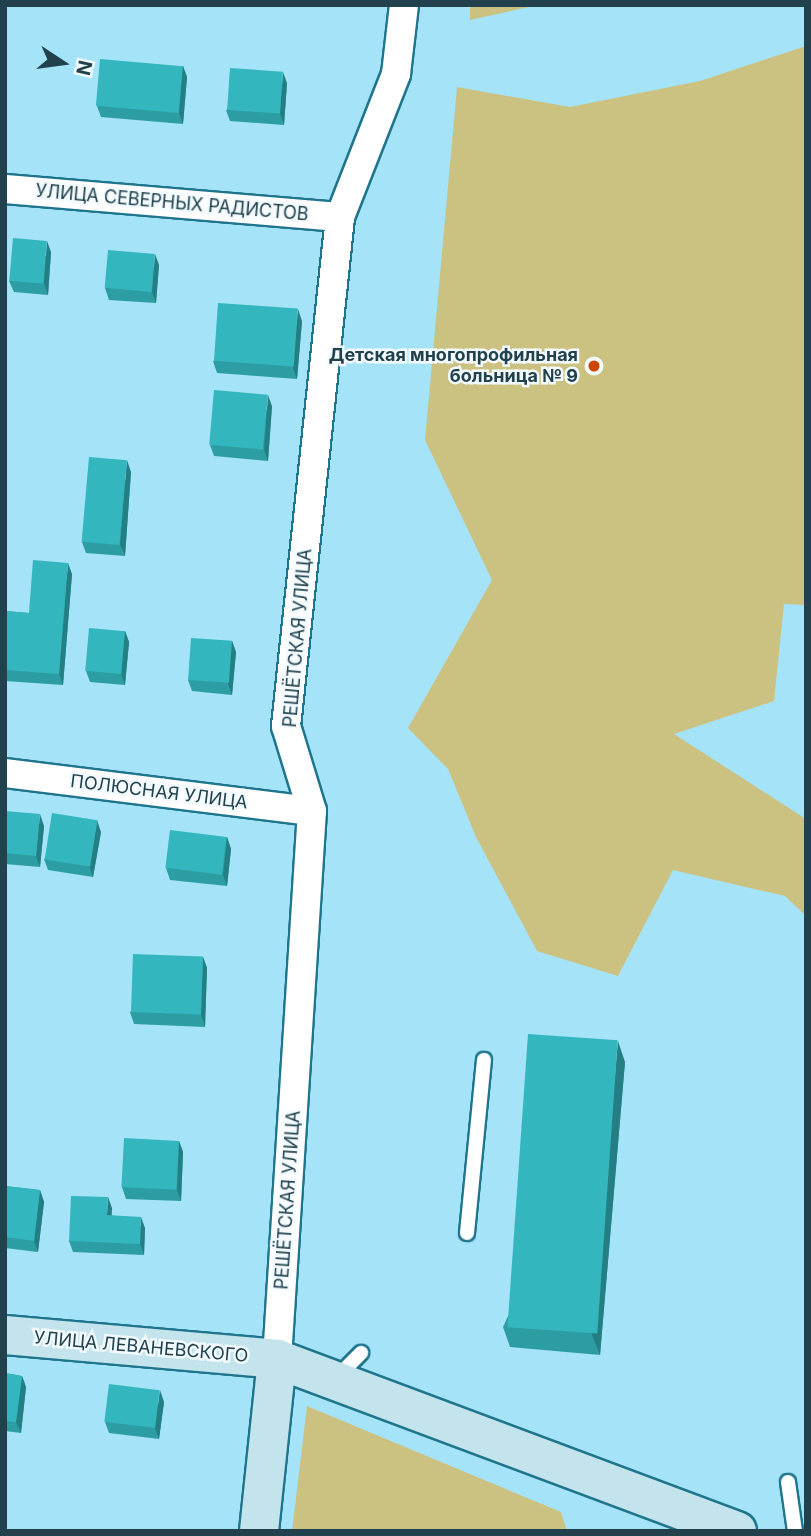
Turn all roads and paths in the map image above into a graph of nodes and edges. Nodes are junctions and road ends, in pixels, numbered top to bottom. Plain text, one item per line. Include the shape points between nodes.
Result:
1 (404, 5) edge
2 (5, 189) edge
3 (340, 217) junction
4 (5, 774) edge
5 (313, 811) junction
6 (484, 1060) dead end
7 (467, 1233) dead end
8 (5, 1335) edge
9 (361, 1353) dead end
10 (278, 1359) junction
11 (334, 1380) junction
12 (788, 1482) dead end
13 (259, 1531) edge
14 (737, 1531) edge
15 (795, 1531) edge

1 - 3 street, РЕШЁТСКАЯ УЛИЦА via 396,74
2 - 3 street, УЛИЦА СЕВЕРНЫХ РАДИСТОВ
3 - 5 street, РЕШЁТСКАЯ УЛИЦА via 286,726
4 - 5 street, ПОЛЮСНАЯ УЛИЦА
5 - 10 street, РЕШЁТСКАЯ УЛИЦА
6 - 7 lane
8 - 10 street, УЛИЦА ЛЕВАНЕВСКОГО
9 - 11 lane
10 - 11 street, УЛИЦА ЛЕВАНЕВСКОГО
10 - 13 street, РЕШЁТСКАЯ УЛИЦА
11 - 14 street, УЛИЦА ЛЕВАНЕВСКОГО
12 - 15 lane

